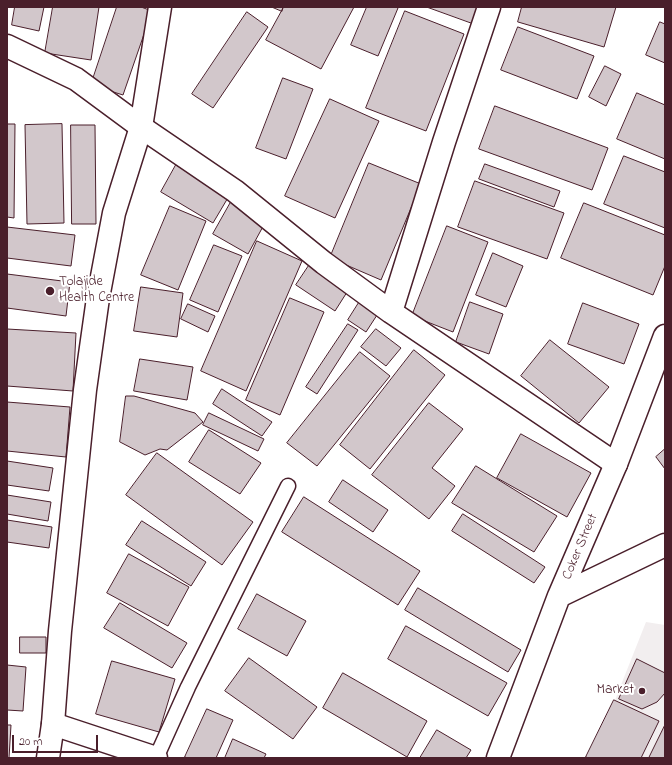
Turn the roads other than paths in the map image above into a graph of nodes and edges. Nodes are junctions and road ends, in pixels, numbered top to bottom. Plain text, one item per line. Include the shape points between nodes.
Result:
1 (160, 7) edge
2 (489, 7) edge
3 (7, 46) edge
4 (141, 127) junction
5 (391, 312) junction
6 (665, 336) edge
7 (616, 464) junction
8 (288, 486) dead end
9 (665, 545) edge
10 (559, 596) junction
11 (53, 724) junction
12 (48, 758) edge
13 (156, 758) edge
14 (498, 758) edge

1 - 4 street
2 - 5 street
3 - 4 street via 76,79
4 - 5 street via 235,191 324,263
4 - 11 street via 114,213 84,390
5 - 7 street
6 - 7 street, Coker Street
7 - 10 street, Coker Street
8 - 13 lane via 188,687
9 - 10 street
10 - 14 street, Coker Street
11 - 12 street
11 - 13 street

